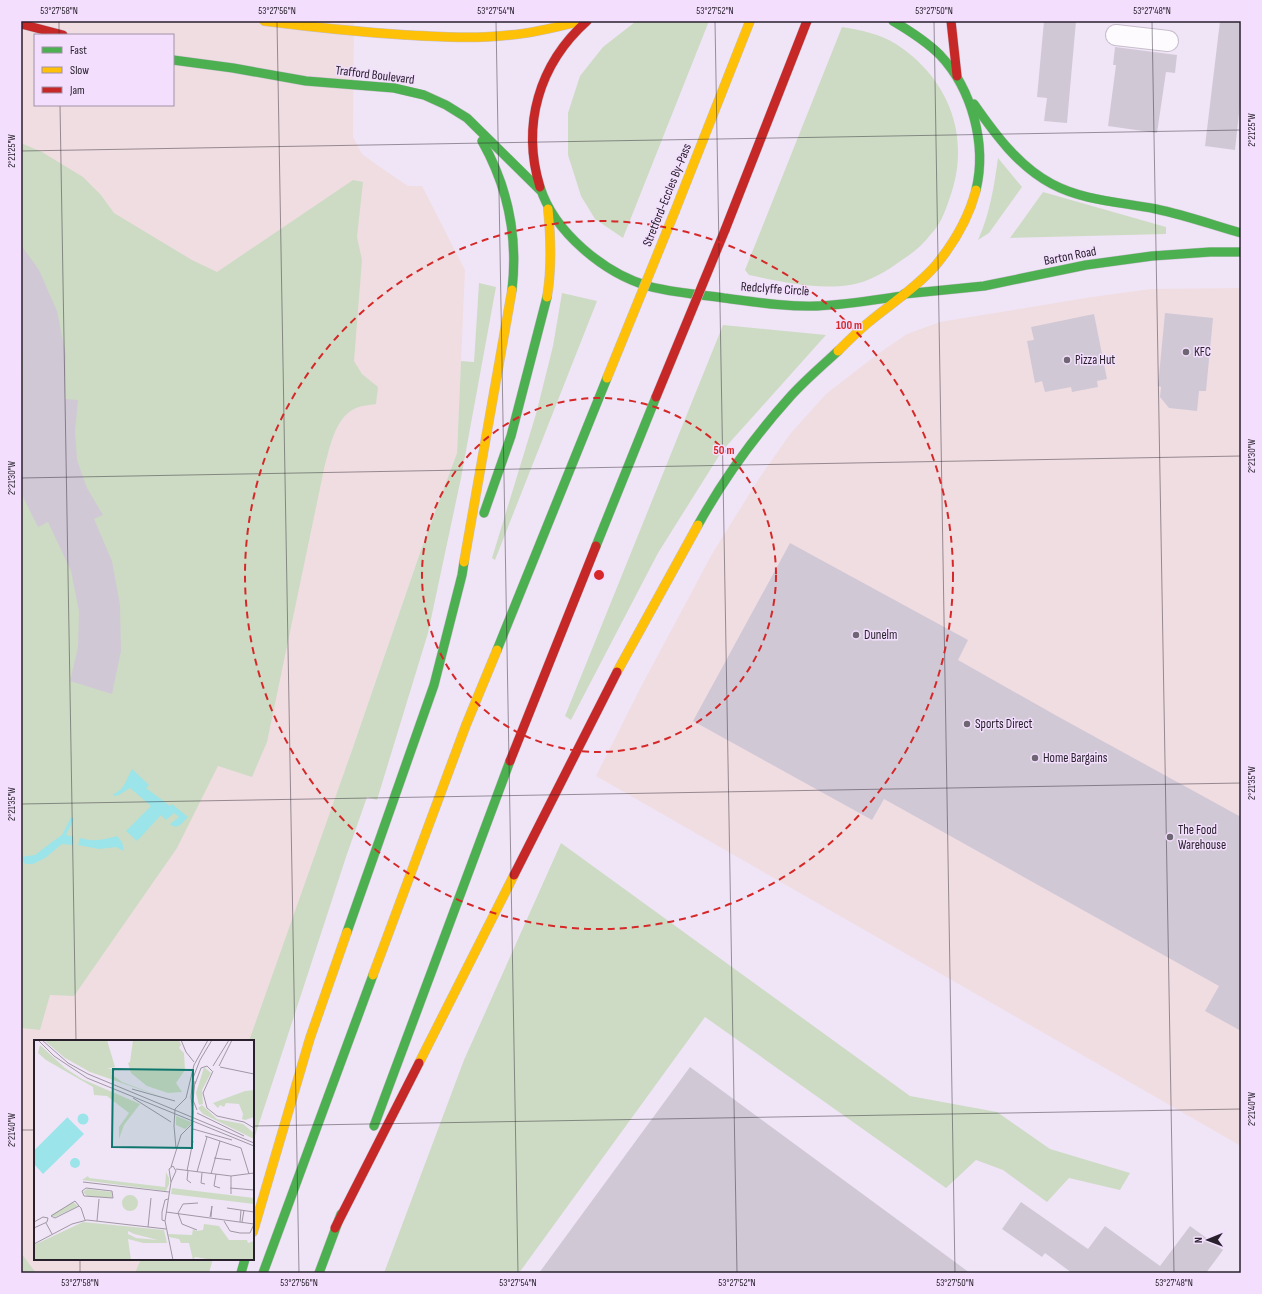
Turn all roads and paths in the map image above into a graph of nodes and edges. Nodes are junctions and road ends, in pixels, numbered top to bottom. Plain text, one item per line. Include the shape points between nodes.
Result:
1 (264, 21) edge
2 (581, 21) edge
3 (587, 21) edge
4 (750, 21) edge
5 (807, 21) edge
6 (893, 21) edge
7 (951, 21) edge
8 (21, 24) edge
9 (1143, 30) edge
10 (59, 34) edge
11 (1116, 35) dead end
12 (1168, 41) dead end
13 (174, 60) edge
14 (957, 76) junction
15 (967, 95) junction
16 (467, 118) junction
17 (540, 190) junction
18 (548, 206) junction
19 (1241, 233) edge
20 (1241, 252) edge
21 (903, 295) junction
22 (462, 574) junction
23 (371, 1132) dead end
24 (366, 1147) dead end
25 (335, 1228) junction
26 (254, 1229) edge
27 (245, 1260) edge
28 (241, 1273) edge
29 (263, 1273) edge
30 (319, 1273) edge

1 - 2 main road via 432,37 485,37 538,31
3 - 17 main road, Redclyffe Circle via 559,51 544,79 536,104 533,134 535,168
4 - 29 main road, Stretford-Eccles By-Pass, bridge via 466,725
5 - 23 main road, bridge via 512,756
6 - 14 main road via 924,40
7 - 14 main road
8 - 10 main road
9 - 11 street
9 - 12 street
13 - 16 main road, Trafford Boulevard via 306,81 394,88 429,97
14 - 15 main road
15 - 19 main road via 1020,160 1052,184 1090,197 1168,212
15 - 21 main road via 976,125 980,156 978,181 971,206 952,244 935,266
16 - 17 main road, Trafford Boulevard
16 - 22 main road via 495,168 508,210 515,248 514,280
17 - 18 main road, Redclyffe Circle
18 - 21 main road, Redclyffe Circle via 573,241 591,256 638,283 668,291 801,306 831,305
18 - 22 main road via 552,265 547,297 511,436
20 - 21 main road, Barton Road via 1152,256 1086,265 984,286
21 - 25 main road via 872,320 790,397 746,450 708,507 618,670
22 - 26 main road via 434,685 310,1038
24 - 25 main road
25 - 30 main road
27 - 28 main road

